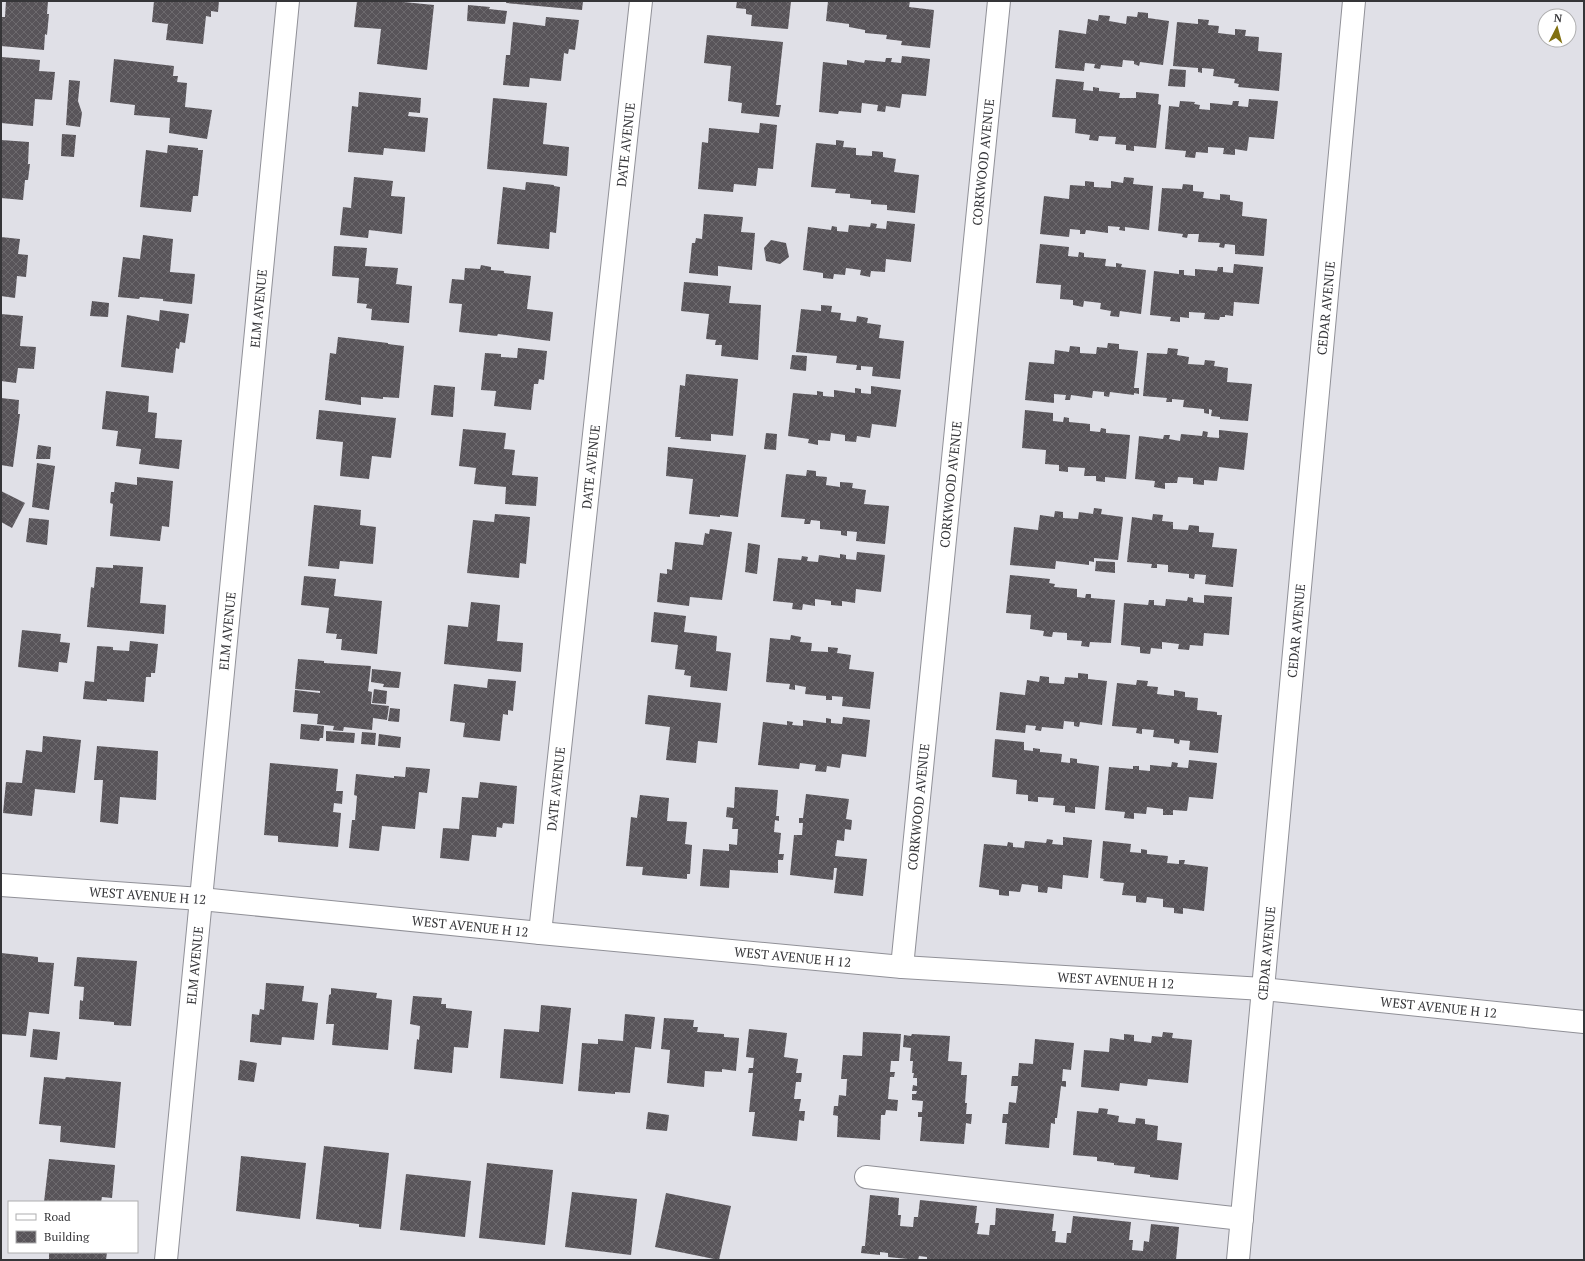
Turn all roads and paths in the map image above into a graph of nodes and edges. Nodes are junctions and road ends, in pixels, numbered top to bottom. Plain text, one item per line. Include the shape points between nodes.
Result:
1 (288, 1) edge
2 (641, 1) edge
3 (999, 1) edge
4 (1354, 1) edge
5 (1, 885) edge
6 (201, 899) junction
7 (540, 933) junction
8 (902, 967) junction
9 (1263, 989) junction
10 (1584, 1022) edge
11 (866, 1177) dead end
12 (1242, 1219) junction
13 (166, 1260) edge
14 (1238, 1260) edge

1 - 6 street, ELM AVENUE
2 - 7 street, DATE AVENUE
3 - 8 street, CORKWOOD AVENUE
4 - 9 street, CEDAR AVENUE
5 - 6 street, WEST AVENUE H 12
6 - 7 street, WEST AVENUE H 12
6 - 13 street, ELM AVENUE
7 - 8 street, WEST AVENUE H 12
8 - 9 street, WEST AVENUE H 12
9 - 10 street, WEST AVENUE H 12
9 - 12 street, CEDAR AVENUE
11 - 12 street
12 - 14 street, CEDAR AVENUE

